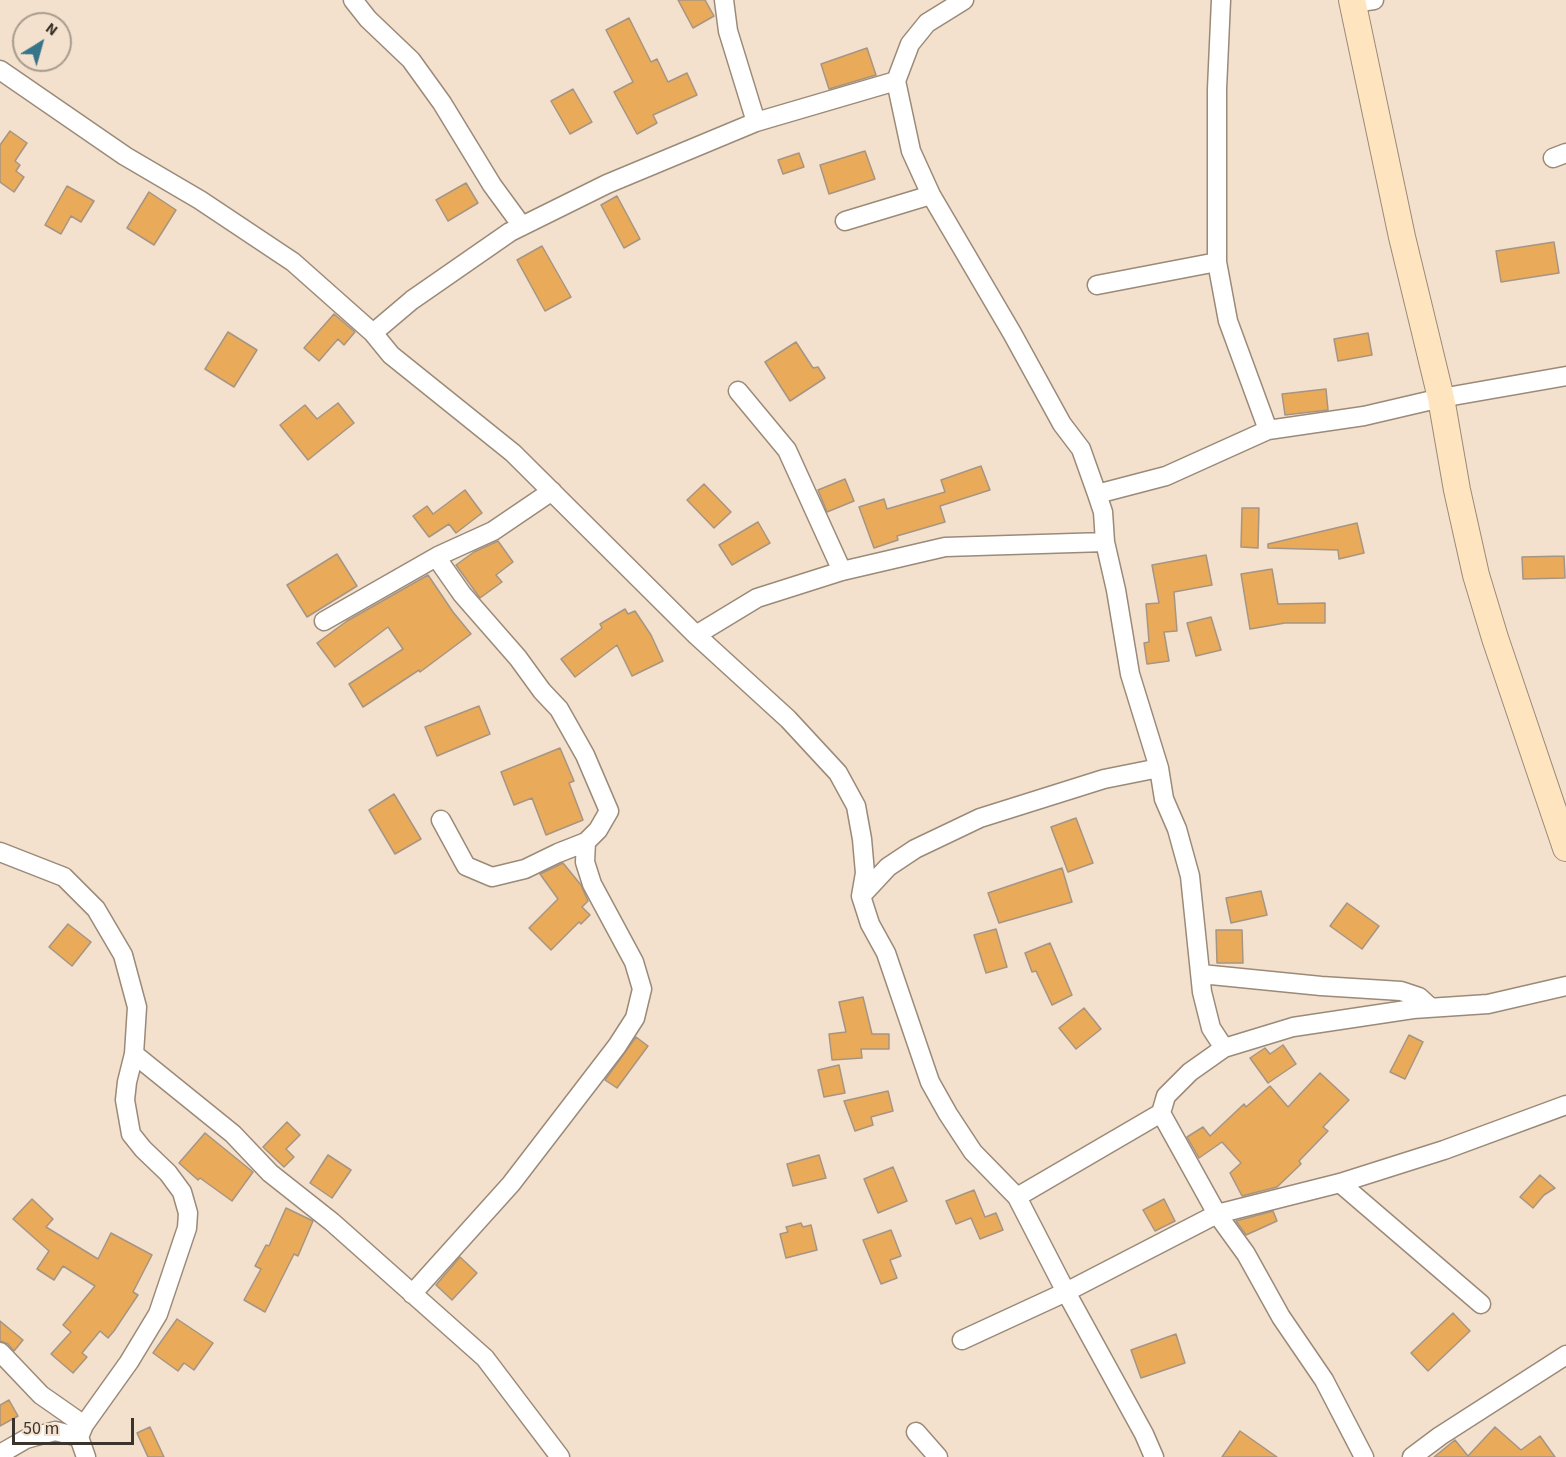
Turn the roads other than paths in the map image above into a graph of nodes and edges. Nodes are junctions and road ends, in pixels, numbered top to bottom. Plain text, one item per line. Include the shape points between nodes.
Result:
1 (353, 0) edge
2 (724, 0) edge
3 (964, 0) edge
4 (1221, 0) edge
5 (1360, 1) edge
6 (0, 70) edge
7 (896, 81) junction
8 (756, 122) junction
9 (931, 195) junction
10 (844, 221) dead end
11 (522, 226) junction
12 (1217, 262) junction
13 (1097, 285) dead end
14 (374, 333) junction
15 (1566, 376) edge
16 (738, 391) dead end
17 (1441, 398) junction
18 (1268, 430) junction
19 (552, 491) junction
20 (1097, 494) junction
21 (1105, 542) junction
22 (438, 556) junction
23 (842, 571) junction
24 (324, 621) dead end
25 (696, 635) junction
26 (1159, 768) junction
27 (441, 820) dead end
28 (586, 842) junction
29 (1566, 848) edge
30 (0, 852) edge
31 (861, 896) junction
32 (1201, 974) junction
33 (1566, 986) edge
34 (1431, 1008) junction
35 (1224, 1048) junction
36 (134, 1054) junction
37 (1566, 1105) edge
38 (1161, 1113) junction
39 (1340, 1183) junction
40 (1017, 1197) junction
41 (1217, 1215) junction
42 (1066, 1292) junction
43 (412, 1294) junction
44 (1481, 1304) dead end
45 (962, 1340) dead end
46 (0, 1352) edge
47 (1566, 1355) edge
48 (82, 1431) junction
49 (916, 1432) dead end
50 (0, 1454) edge
51 (86, 1457) edge
52 (560, 1457) edge
53 (938, 1457) edge
54 (1154, 1457) edge
55 (1364, 1457) edge
56 (1412, 1457) edge

1 - 11 street via 411,60
2 - 8 street via 728,31
3 - 7 street via 927,23 910,44
4 - 12 street via 1216,89
5 - 17 main road via 1402,237
6 - 14 street via 125,156 293,262
7 - 8 street
7 - 9 street via 911,151
8 - 11 street via 607,184
9 - 10 street
9 - 20 street via 1062,424 1081,449
11 - 14 street via 412,300
12 - 13 street
12 - 18 street via 1228,321
14 - 19 street via 392,355 513,453
15 - 17 street
16 - 23 street via 787,450
17 - 18 street via 1364,416
17 - 29 main road via 1476,575
18 - 20 street via 1166,476
19 - 22 street via 493,531
19 - 25 street
20 - 21 street
21 - 23 street via 945,547
21 - 26 street via 1130,674
22 - 24 street
22 - 28 street via 462,594 560,709 585,755 609,811
23 - 25 street via 757,598
25 - 31 street via 788,719 838,773 856,806 865,873
26 - 31 street via 1104,779 980,818 906,855 888,867
26 - 32 street via 1164,799 1190,876
27 - 28 street via 466,866 492,877 525,869
28 - 43 street via 585,862 592,884 634,962 642,989 635,1018 511,1184
30 - 36 street via 64,877 96,909 123,955 137,1007
31 - 40 street via 870,924 886,953 930,1082 974,1152
32 - 34 street via 1401,991
32 - 35 street via 1211,1029
33 - 34 street via 1488,1004
34 - 35 street via 1293,1028
35 - 38 street via 1190,1072 1166,1096
36 - 43 street via 233,1134 270,1173
36 - 48 street via 125,1100 130,1134 182,1192 188,1212 187,1228 158,1314
37 - 39 street
38 - 40 street
38 - 41 street
39 - 41 street
39 - 44 street
40 - 42 street
41 - 42 street
41 - 55 street via 1246,1254 1281,1317 1324,1380
42 - 45 street
42 - 54 street
43 - 52 street via 485,1359
46 - 48 street
47 - 56 street
48 - 50 street via 55,1431 26,1439
48 - 51 street
49 - 53 street

